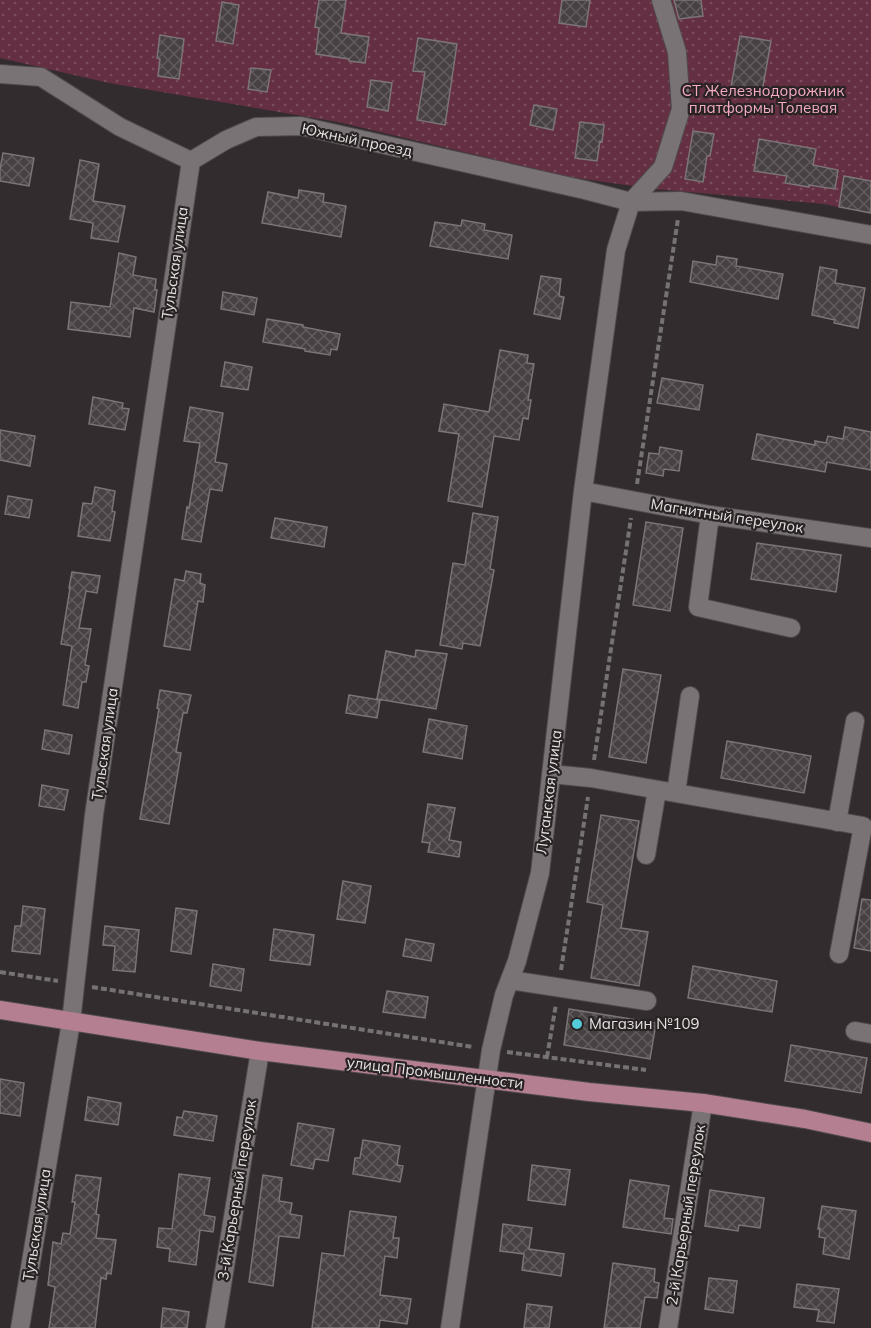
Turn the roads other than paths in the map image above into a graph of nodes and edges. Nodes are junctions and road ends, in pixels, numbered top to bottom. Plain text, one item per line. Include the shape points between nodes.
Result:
1 (661, 0) edge
2 (0, 74) edge
3 (191, 161) junction
4 (631, 202) junction
5 (871, 235) edge
6 (583, 491) junction
7 (710, 515) junction
8 (871, 538) edge
9 (791, 627) dead end
10 (690, 696) dead end
11 (855, 721) dead end
12 (551, 774) junction
13 (657, 790) junction
14 (676, 793) junction
15 (837, 822) junction
16 (646, 855) dead end
17 (839, 954) dead end
18 (510, 980) junction
19 (647, 1001) dead end
20 (0, 1010) edge
21 (71, 1022) junction
22 (260, 1051) junction
23 (487, 1080) junction
24 (703, 1103) junction
25 (871, 1133) edge
26 (20, 1328) edge
27 (215, 1328) edge
28 (450, 1328) edge
29 (668, 1328) edge

1 - 4 street via 677,52 681,109 663,167
2 - 3 street via 41,77 120,127
3 - 4 street, Южный проезд via 256,127 301,126
3 - 21 street, Тульская улица via 94,815
4 - 5 street, Южный проезд via 681,201
4 - 6 street, Луганская улица via 616,250
6 - 7 street, Магнитный переулок
6 - 12 street, Луганская улица
7 - 8 street, Магнитный переулок
7 - 9 street via 698,607
10 - 14 street
11 - 15 street
12 - 13 street
12 - 18 street, Луганская улица via 540,873
13 - 14 street
13 - 16 street
14 - 15 street
15 - 17 street via 863,826
18 - 19 street
18 - 23 street, Луганская улица
20 - 21 main road, улица Промышленности
21 - 22 main road, улица Промышленности
21 - 26 street, Тульская улица
22 - 23 main road, улица Промышленности
22 - 27 street, 3-й Карьерный переулок
23 - 24 main road, улица Промышленности
23 - 28 street, Луганская улица
24 - 25 main road, улица Промышленности
24 - 29 street, 2-й Карьерный переулок

